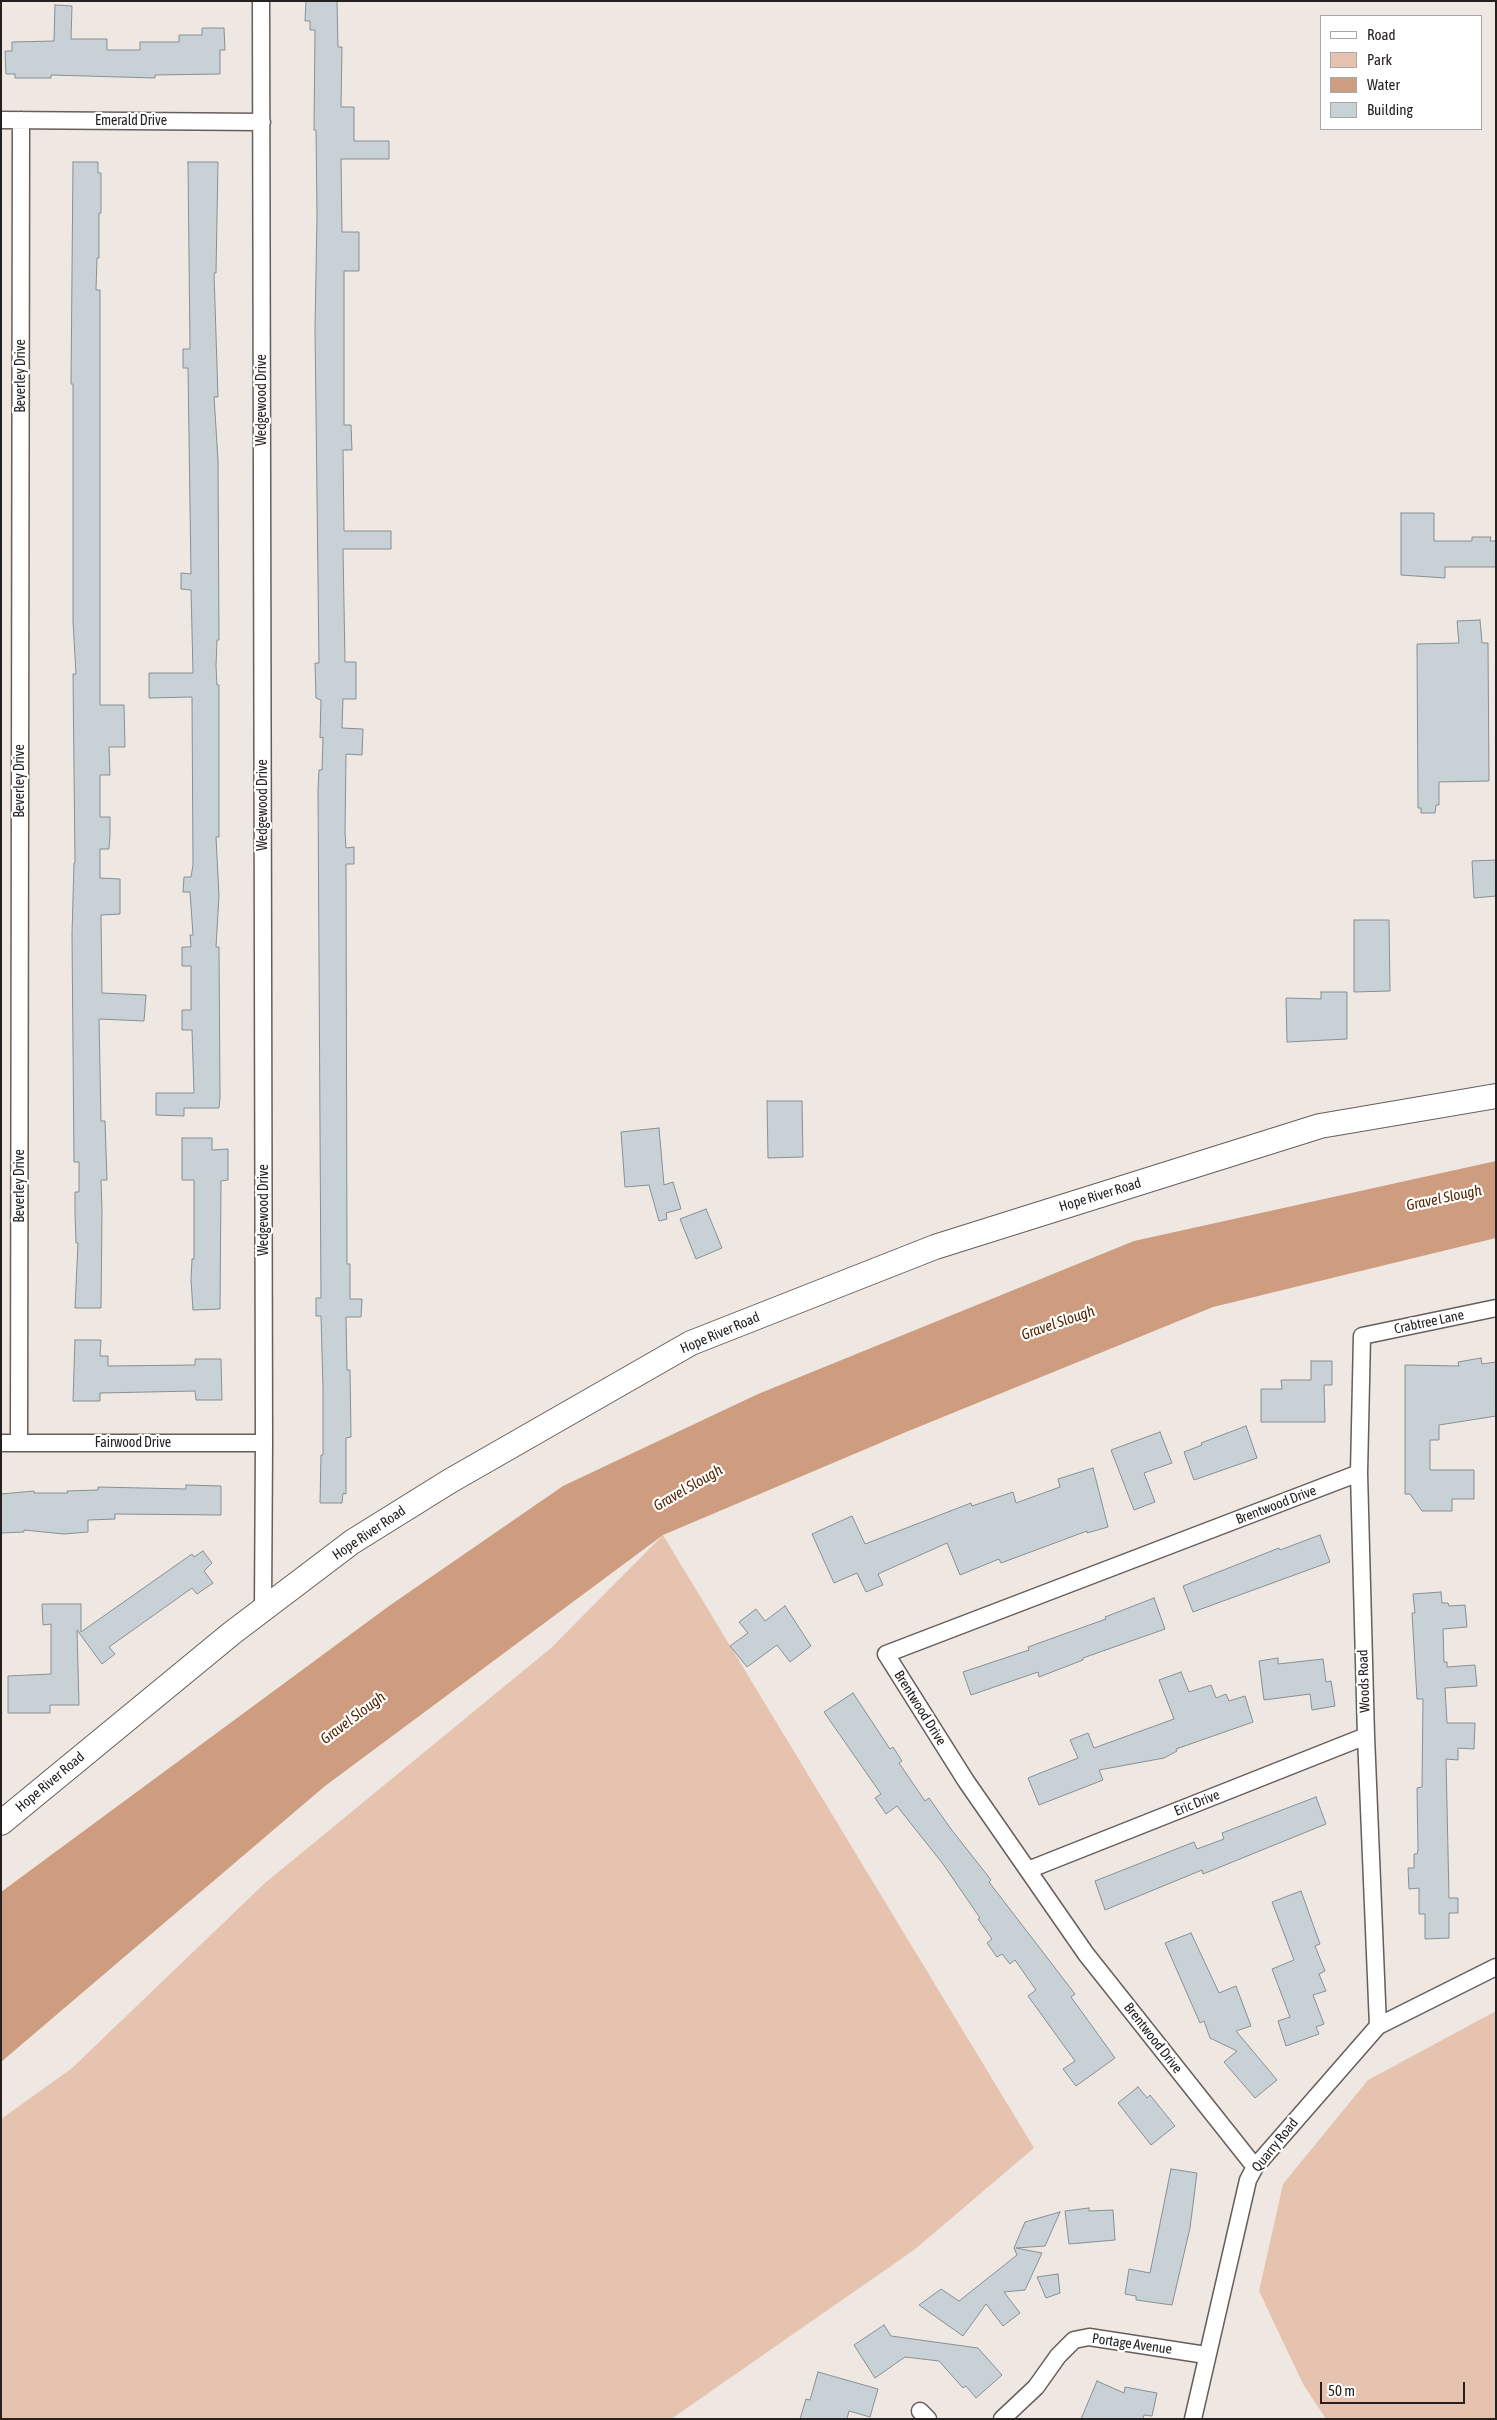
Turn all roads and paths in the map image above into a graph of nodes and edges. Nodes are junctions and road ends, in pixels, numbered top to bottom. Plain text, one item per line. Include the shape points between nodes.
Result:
1 (261, 1) edge
2 (1, 120) edge
3 (21, 120) junction
4 (262, 122) junction
5 (1496, 1096) edge
6 (1496, 1308) edge
7 (1362, 1336) joint
8 (1, 1443) edge
9 (19, 1443) junction
10 (264, 1443) junction
11 (1359, 1473) junction
12 (263, 1610) junction
13 (1366, 1736) junction
14 (1, 1823) edge
15 (1028, 1870) junction
16 (1496, 1967) edge
17 (1378, 2026) junction
18 (1255, 2167) junction
19 (1206, 2355) junction
20 (1002, 2419) edge
21 (1193, 2419) edge

1 - 4 street, Wedgewood Drive
2 - 3 street, Emerald Drive
3 - 4 street, Emerald Drive
3 - 9 street, Beverley Drive
4 - 10 street, Wedgewood Drive
5 - 12 street, Hope River Road via 1320,1126 935,1247 691,1343 450,1481 352,1542
6 - 7 street, Crabtree Lane
7 - 11 street, Woods Road
8 - 9 street, Fairwood Drive
9 - 10 street, Fairwood Drive
10 - 12 street, Wedgewood Drive
11 - 13 street, Woods Road
11 - 15 street, Brentwood Drive via 886,1654 966,1781
12 - 14 street, Hope River Road
13 - 15 street, Eric Drive
13 - 17 street, Woods Road
15 - 18 street, Brentwood Drive via 1086,1954
16 - 17 street, Quarry Road
17 - 18 street, Quarry Road
18 - 19 street, Quarry Road via 1248,2180
19 - 20 street, Portage Avenue via 1089,2337 1074,2340 1036,2387
19 - 21 street, Quarry Road

